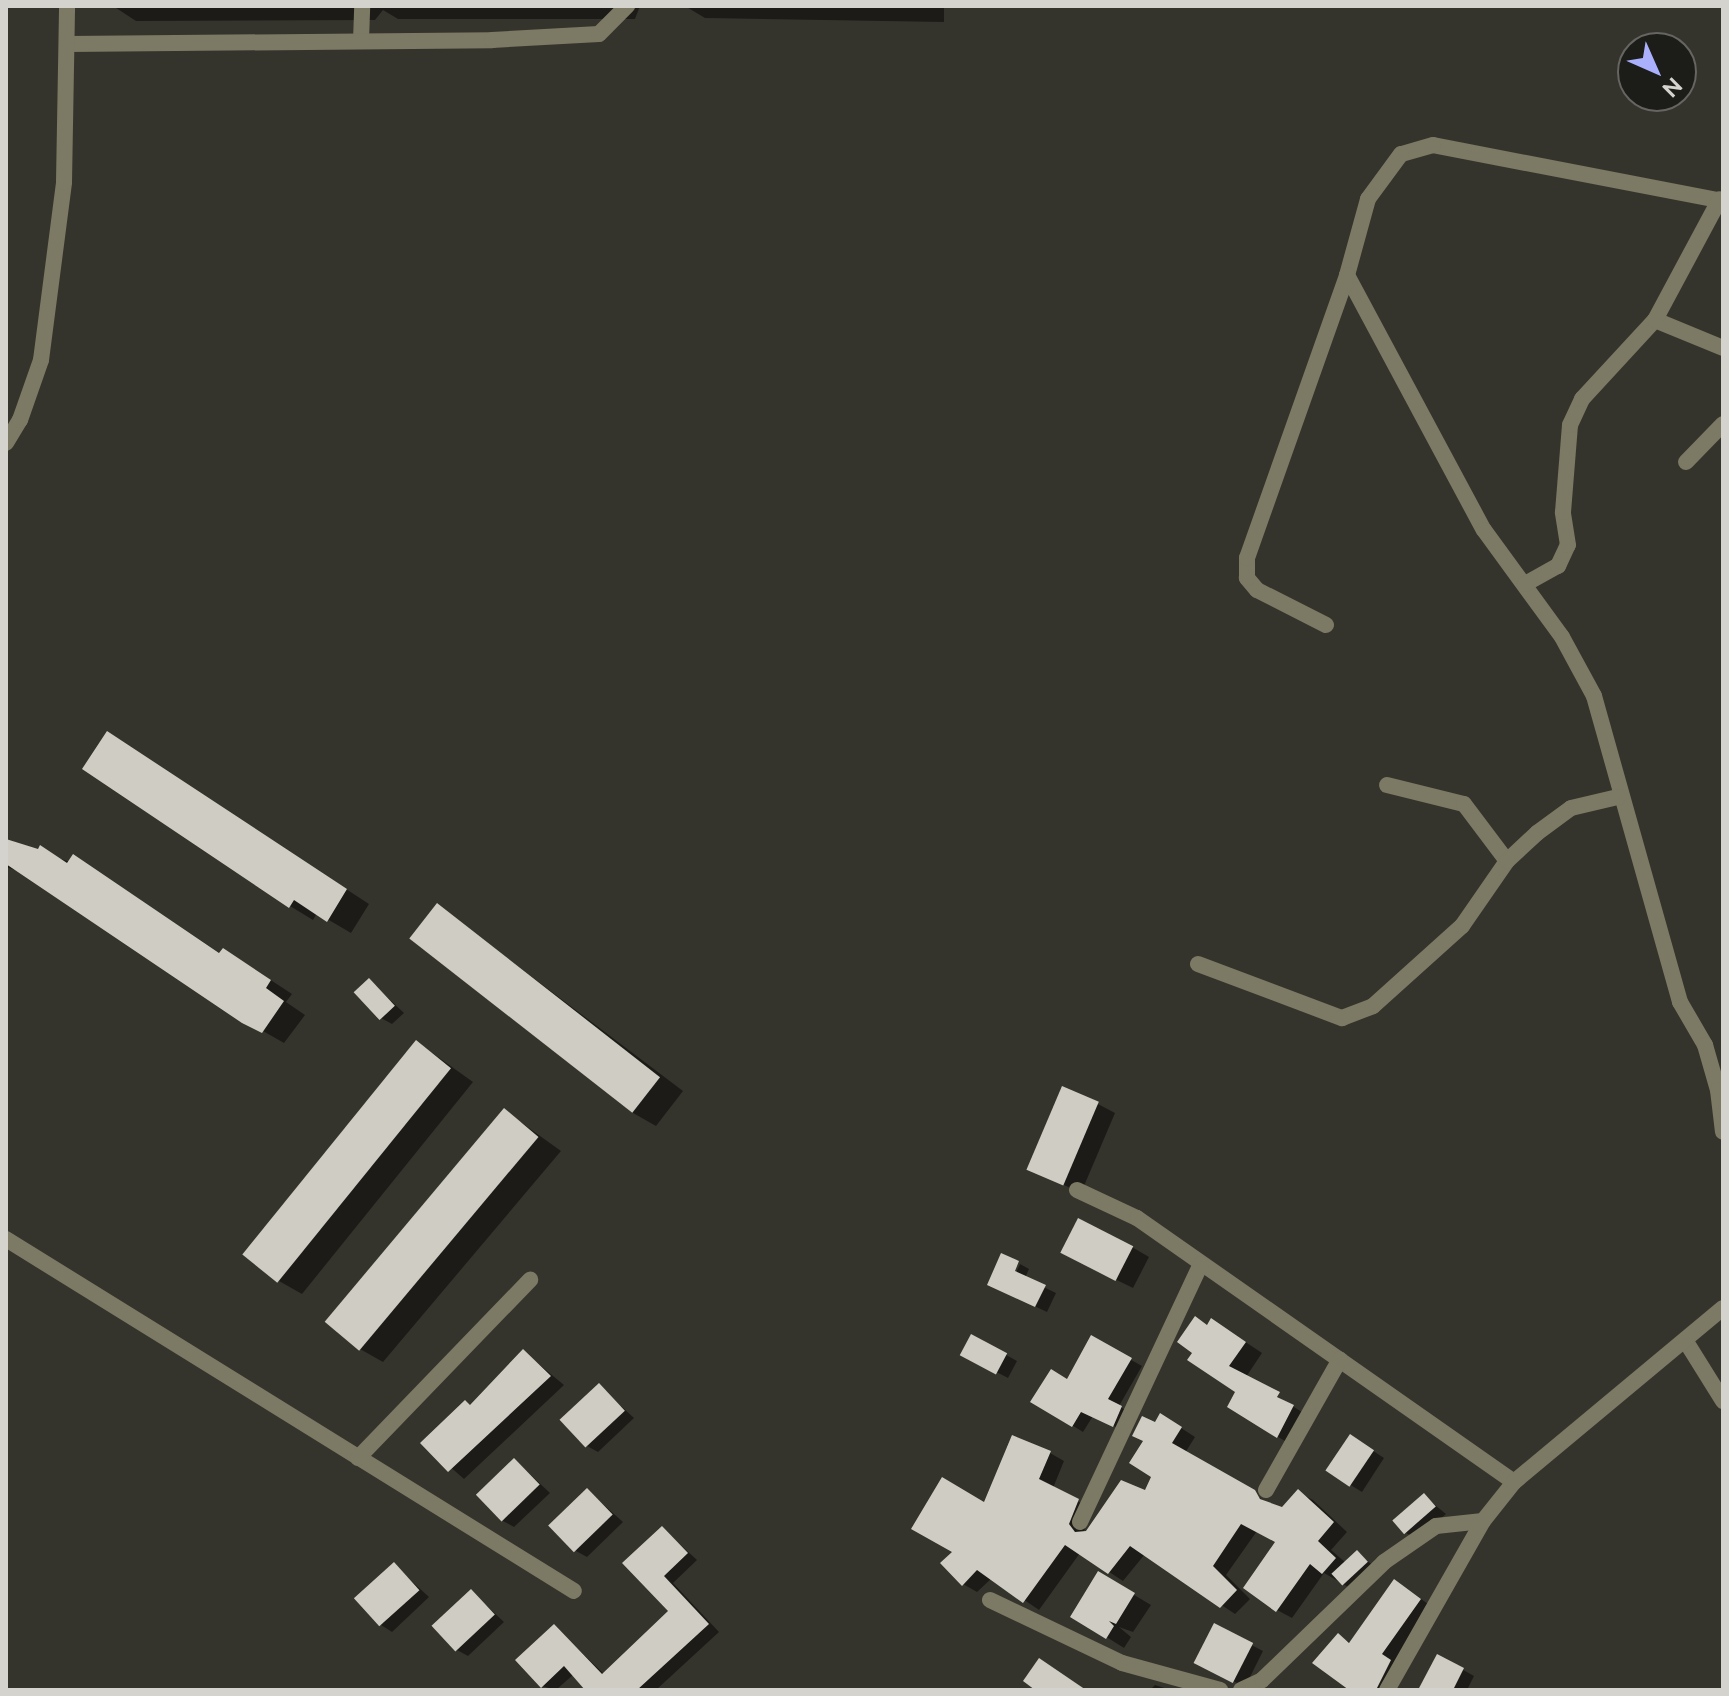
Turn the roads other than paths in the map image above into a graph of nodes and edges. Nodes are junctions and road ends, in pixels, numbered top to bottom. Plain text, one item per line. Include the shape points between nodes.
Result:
1 (67, 6) edge
2 (362, 6) edge
3 (627, 6) edge
4 (361, 41) junction
5 (68, 44) junction
6 (1721, 200) edge
7 (1347, 275) junction
8 (1655, 320) junction
9 (1723, 348) edge
10 (1723, 424) edge
11 (6, 443) edge
12 (1686, 462) dead end
13 (1525, 584) junction
14 (1326, 625) dead end
15 (1387, 785) dead end
16 (1618, 797) junction
17 (1507, 861) junction
18 (1198, 964) dead end
19 (1723, 1132) edge
20 (1077, 1190) dead end
21 (6, 1239) edge
22 (1201, 1264) junction
23 (530, 1280) dead end
24 (1723, 1308) edge
25 (1685, 1340) junction
26 (1340, 1359) junction
27 (1723, 1401) edge
28 (358, 1458) junction
29 (1514, 1482) junction
30 (1266, 1490) dead end
31 (1483, 1521) junction
32 (1080, 1522) dead end
33 (574, 1591) dead end
34 (990, 1600) dead end
35 (1220, 1690) edge
36 (1241, 1690) edge
37 (1387, 1690) edge

1 - 5 street
2 - 4 street
3 - 4 street via 599,34
4 - 5 street
5 - 11 street via 64,182 41,360
6 - 7 street via 1433,145 1401,154 1368,199
6 - 8 street
7 - 13 street via 1484,530
7 - 14 street via 1247,558 1247,578 1257,590
8 - 9 street
8 - 13 street via 1582,399 1570,425 1563,512 1568,545 1558,566
10 - 12 street
13 - 16 street via 1594,696
15 - 17 street via 1464,804
16 - 17 street via 1571,808
16 - 19 street via 1680,1002 1705,1045
17 - 18 street via 1462,926 1373,1006 1342,1018
20 - 22 street via 1137,1218
21 - 28 street
22 - 26 street
22 - 32 street
23 - 28 street
24 - 25 street
25 - 27 street
25 - 29 street
26 - 29 street
26 - 30 street
28 - 33 street
29 - 31 street
31 - 36 street via 1436,1526 1384,1562 1262,1680
31 - 37 street
34 - 35 street via 1122,1663

